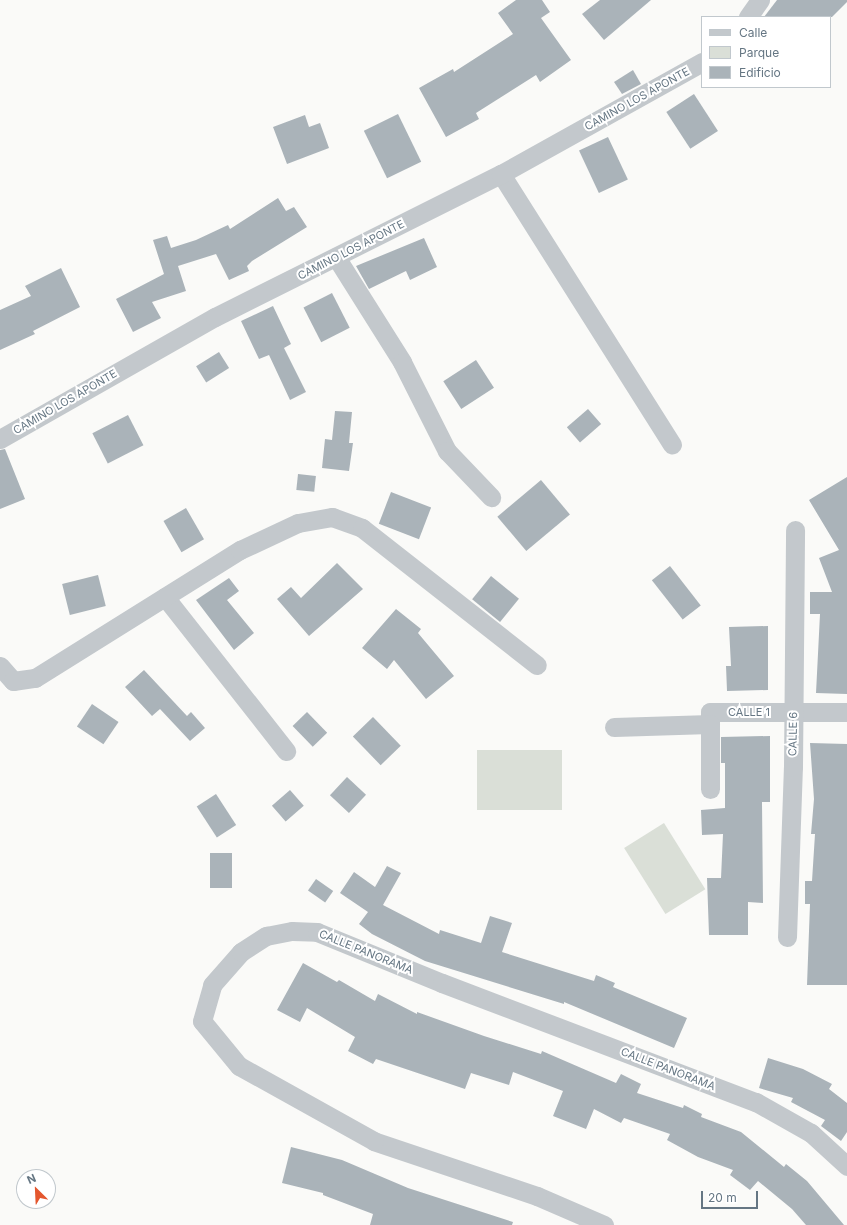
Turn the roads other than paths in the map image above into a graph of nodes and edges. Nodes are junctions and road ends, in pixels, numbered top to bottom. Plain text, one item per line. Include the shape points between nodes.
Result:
1 (760, 0) edge
2 (749, 16) edge
3 (701, 63) edge
4 (501, 174) junction
5 (336, 257) junction
6 (0, 439) edge
7 (672, 444) dead end
8 (492, 497) dead end
9 (795, 530) dead end
10 (165, 597) junction
11 (537, 665) dead end
12 (0, 666) edge
13 (794, 712) junction
14 (847, 712) edge
15 (710, 724) junction
16 (614, 727) dead end
17 (286, 751) dead end
18 (710, 789) dead end
19 (787, 937) dead end
20 (847, 1166) edge
21 (604, 1225) edge

1 - 2 street
3 - 4 street, CAMINO LOS APONTE
4 - 5 street, CAMINO LOS APONTE
4 - 7 street
5 - 6 street, CAMINO LOS APONTE via 215,317
5 - 8 street via 402,362 447,451
9 - 13 street, CALLE 6
10 - 11 street via 240,550 298,523 332,517 362,528
10 - 12 street via 35,678 13,681
10 - 17 street
13 - 14 street, CALLE 1
13 - 15 street, CALLE 1 via 710,712
13 - 19 street, CALLE 6
15 - 16 street
15 - 18 street
20 - 21 street, CALLE PANORAMA via 811,1133 756,1102 442,983 317,932 292,931 266,936 241,952 212,986 202,1021 239,1066 374,1141 537,1196

